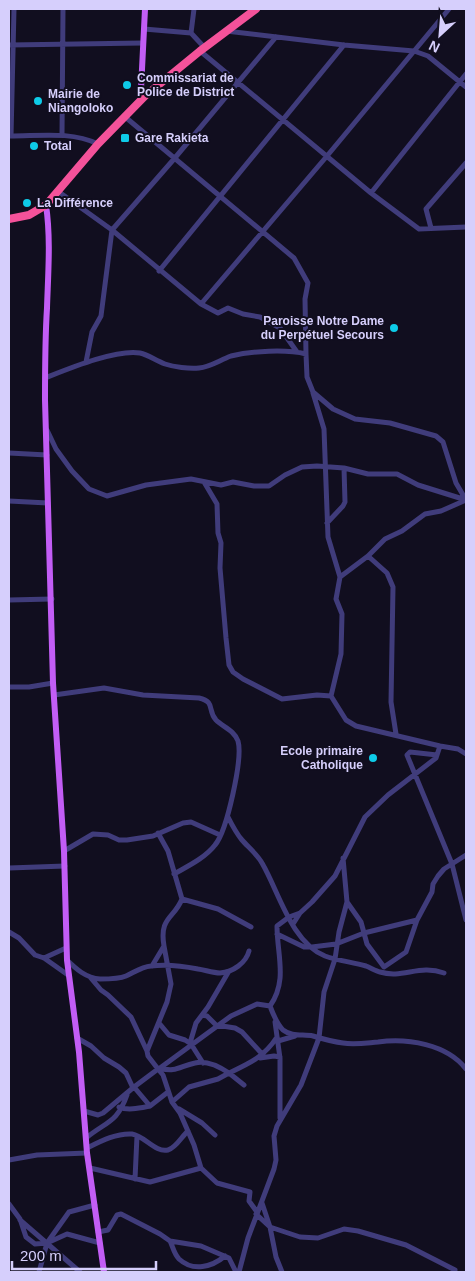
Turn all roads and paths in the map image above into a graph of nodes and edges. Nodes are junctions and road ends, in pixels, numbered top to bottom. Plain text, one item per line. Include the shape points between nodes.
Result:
1 (14, 9) edge
2 (63, 9) edge
3 (145, 9) edge
4 (194, 9) edge
5 (256, 9) edge
6 (449, 9) edge
7 (144, 29) junction
8 (226, 31) junction
9 (191, 33) junction
10 (276, 37) junction
11 (143, 43) junction
12 (62, 44) junction
13 (11, 45) edge
14 (344, 45) junction
15 (202, 49) junction
16 (414, 51) junction
17 (466, 74) edge
18 (460, 82) junction
19 (238, 83) junction
20 (466, 87) edge
21 (145, 96) junction
22 (124, 116) junction
23 (283, 120) junction
24 (62, 135) junction
25 (10, 136) edge
26 (98, 144) junction
27 (327, 156) junction
28 (174, 159) junction
29 (466, 163) edge
30 (59, 192) junction
31 (371, 193) junction
32 (220, 197) junction
33 (46, 205) junction
34 (9, 219) edge
35 (466, 227) edge
36 (430, 228) junction
37 (112, 230) junction
38 (262, 232) junction
39 (159, 271) junction
40 (201, 304) junction
41 (297, 352) junction
42 (306, 354) junction
43 (86, 362) junction
44 (45, 378) junction
45 (313, 392) junction
46 (46, 430) junction
47 (9, 453) edge
48 (47, 455) junction
49 (324, 467) junction
50 (344, 468) junction
51 (204, 482) junction
52 (466, 500) edge
53 (9, 501) edge
54 (48, 503) junction
55 (327, 523) junction
56 (368, 556) junction
57 (340, 577) junction
58 (52, 598) junction
59 (9, 600) edge
60 (53, 683) junction
61 (9, 687) edge
62 (54, 694) junction
63 (331, 696) junction
64 (396, 734) junction
65 (440, 746) junction
66 (466, 754) edge
67 (437, 755) junction
68 (414, 776) junction
69 (228, 817) junction
70 (158, 833) junction
71 (220, 835) junction
72 (64, 851) junction
73 (466, 855) edge
74 (343, 858) junction
75 (452, 864) junction
76 (65, 866) junction
77 (9, 868) edge
78 (174, 874) junction
79 (182, 898) junction
80 (347, 902) junction
81 (300, 912) junction
82 (289, 916) junction
83 (417, 920) junction
84 (466, 920) edge
85 (293, 924) junction
86 (251, 927) dead end
87 (9, 932) edge
88 (364, 933) junction
89 (277, 934) junction
90 (338, 943) junction
91 (164, 946) junction
92 (310, 947) junction
93 (66, 948) junction
94 (249, 951) dead end
95 (44, 958) junction
96 (335, 959) junction
97 (67, 960) junction
98 (152, 966) junction
99 (168, 966) junction
100 (384, 966) junction
101 (229, 971) junction
102 (444, 973) dead end
103 (389, 974) junction
104 (68, 975) junction
105 (90, 977) junction
106 (270, 1006) junction
107 (202, 1015) junction
108 (275, 1016) junction
109 (158, 1023) junction
110 (216, 1025) junction
111 (300, 1035) junction
112 (77, 1038) junction
113 (320, 1038) junction
114 (278, 1039) junction
115 (190, 1044) junction
116 (147, 1051) junction
117 (261, 1056) junction
118 (280, 1057) junction
119 (203, 1063) junction
120 (159, 1068) junction
121 (466, 1069) edge
122 (229, 1073) junction
123 (244, 1086) dead end
124 (133, 1087) junction
125 (128, 1092) junction
126 (168, 1092) junction
127 (172, 1102) junction
128 (115, 1104) junction
129 (150, 1106) junction
130 (177, 1108) junction
131 (121, 1109) junction
132 (84, 1111) junction
133 (280, 1118) junction
134 (188, 1131) junction
135 (215, 1135) dead end
136 (137, 1136) junction
137 (86, 1138) junction
138 (87, 1150) junction
139 (9, 1160) edge
140 (90, 1168) junction
141 (201, 1168) junction
142 (135, 1179) junction
143 (261, 1202) junction
144 (9, 1204) edge
145 (95, 1206) junction
146 (257, 1213) junction
147 (20, 1220) junction
148 (270, 1227) junction
149 (98, 1232) junction
150 (170, 1241) junction
151 (47, 1243) junction
152 (100, 1243) junction
153 (225, 1256) junction
154 (455, 1270) dead end
155 (39, 1272) edge
156 (80, 1272) edge
157 (104, 1272) edge
158 (237, 1272) edge
159 (282, 1272) edge

1 - 13 street
2 - 12 street
3 - 7 main road
4 - 9 street
5 - 8 highway
6 - 16 street
7 - 9 street
7 - 11 main road
8 - 10 street
8 - 15 highway
9 - 15 street
10 - 14 street
10 - 19 street
11 - 12 street
11 - 21 main road via 141,89
12 - 13 street
12 - 24 street
13 - 25 street
14 - 16 street
14 - 23 street
15 - 19 street
15 - 21 highway
16 - 18 street via 428,56
16 - 27 street
17 - 18 street
18 - 20 street
18 - 31 street
19 - 23 street
19 - 28 street
21 - 22 highway
22 - 26 highway
22 - 28 street
23 - 27 street
23 - 32 street
24 - 25 street
24 - 26 street
26 - 30 highway
27 - 31 street
27 - 38 street
28 - 32 street
28 - 37 street
29 - 36 street via 426,209
30 - 33 highway
30 - 37 street
31 - 36 street via 419,228
32 - 38 street
32 - 39 street
33 - 34 highway via 29,215
33 - 44 main road
35 - 36 street
37 - 39 street
37 - 43 street via 101,316 92,332
38 - 40 street
38 - 42 street via 294,258 308,283 305,299
39 - 40 street
40 - 41 street via 218,313 228,308 260,317 280,328
41 - 42 street
41 - 43 street via 230,356 196,368 165,364 138,352
42 - 45 street via 307,377
43 - 44 street
44 - 46 main road
45 - 49 street via 324,429
45 - 52 street via 333,409 355,419 390,423 436,436 443,442 456,484
46 - 48 main road
46 - 51 street via 72,471 89,489 107,496 164,481 191,479
47 - 48 street
48 - 54 main road
49 - 50 street
49 - 51 street via 302,468 269,486
49 - 55 street
50 - 52 street via 368,474 398,474 418,485
50 - 55 street via 343,506
51 - 63 street via 217,504 222,594 229,665 233,672 282,699
52 - 56 street via 425,514 385,539
53 - 54 street
54 - 58 main road
55 - 57 street
56 - 57 street
56 - 64 street via 387,573 393,587 391,702
57 - 63 street via 336,599 342,614 341,654
58 - 59 street
58 - 60 main road
60 - 61 street
60 - 62 main road
62 - 69 street via 104,688 143,695 205,699 211,705 215,719 238,741 240,754
62 - 72 main road
63 - 64 street via 346,720 356,726
64 - 65 street
65 - 66 street
65 - 67 street
67 - 68 street
67 - 68 street via 408,752
68 - 74 street via 365,817
68 - 75 street
69 - 71 street
69 - 82 street via 240,838 261,861
70 - 71 street via 191,822
70 - 72 street via 127,840 93,834
70 - 78 street via 168,851
71 - 78 street via 216,845
72 - 76 main road
73 - 75 street
74 - 80 street
74 - 81 street via 334,876
75 - 83 street via 438,876
75 - 84 street
76 - 77 street
76 - 93 main road
78 - 79 street
79 - 86 street via 218,909
79 - 91 street via 164,924
80 - 88 street via 361,922
80 - 90 street
81 - 82 street
81 - 85 street
82 - 85 street
82 - 89 street via 277,926
83 - 88 street
83 - 100 street via 406,952
85 - 92 street
87 - 95 street via 35,955
88 - 90 street
88 - 100 street via 367,944
89 - 92 street
89 - 106 street via 281,982
90 - 92 street
90 - 96 street
91 - 98 street
91 - 99 street
92 - 96 street
93 - 95 street
93 - 97 main road
94 - 101 street via 248,958
95 - 104 street
96 - 103 street
96 - 113 street via 324,992
97 - 104 main road
97 - 105 street via 76,970
98 - 99 street
98 - 105 street via 124,977
99 - 101 street via 219,973
99 - 109 street via 171,984
100 - 103 street
101 - 107 street
102 - 103 street via 433,969
104 - 112 main road
105 - 116 street via 131,1017
106 - 108 street
106 - 110 street via 257,1004
107 - 110 street
107 - 115 street via 196,1022
108 - 111 street via 284,1030
108 - 114 street
109 - 115 street via 169,1035
109 - 116 street
110 - 115 street
110 - 117 street via 242,1032
111 - 113 street
111 - 114 street
112 - 124 street via 126,1073
112 - 132 main road
113 - 121 street via 343,1044 379,1041 417,1043 452,1054
113 - 133 street via 301,1085
114 - 117 street
114 - 118 street
115 - 119 street
115 - 120 street
116 - 120 street
117 - 118 street
117 - 122 street
118 - 133 street
119 - 120 street via 196,1062 171,1071
119 - 122 street
120 - 124 street
120 - 126 street
122 - 123 street
122 - 127 street via 189,1087
124 - 125 street
124 - 129 street
125 - 128 street
125 - 131 street
126 - 127 street
126 - 129 street
127 - 130 street
128 - 131 street
128 - 132 street via 103,1113
129 - 131 street
130 - 134 street
130 - 135 street
131 - 137 street via 112,1120
132 - 137 main road
133 - 143 street via 274,1136 276,1160
134 - 136 street via 168,1150 158,1149
134 - 141 street
136 - 138 street via 110,1137
136 - 142 street
137 - 138 main road
138 - 139 street
138 - 140 main road
140 - 142 street
140 - 145 main road
141 - 142 street via 150,1182
141 - 146 street via 217,1183 250,1192 249,1200
143 - 146 street
143 - 148 street
144 - 147 street
145 - 149 main road
145 - 151 street via 69,1212
146 - 148 street
146 - 158 street
147 - 151 street
147 - 151 street via 30,1241
148 - 154 street via 310,1239 344,1229 358,1231 406,1245
148 - 159 street
149 - 150 street via 109,1229 119,1213
149 - 152 main road
150 - 153 street via 201,1246
150 - 153 street via 179,1259 188,1265 202,1268 217,1263
151 - 152 street via 67,1234
151 - 155 street
151 - 156 street
152 - 157 main road
153 - 158 street

